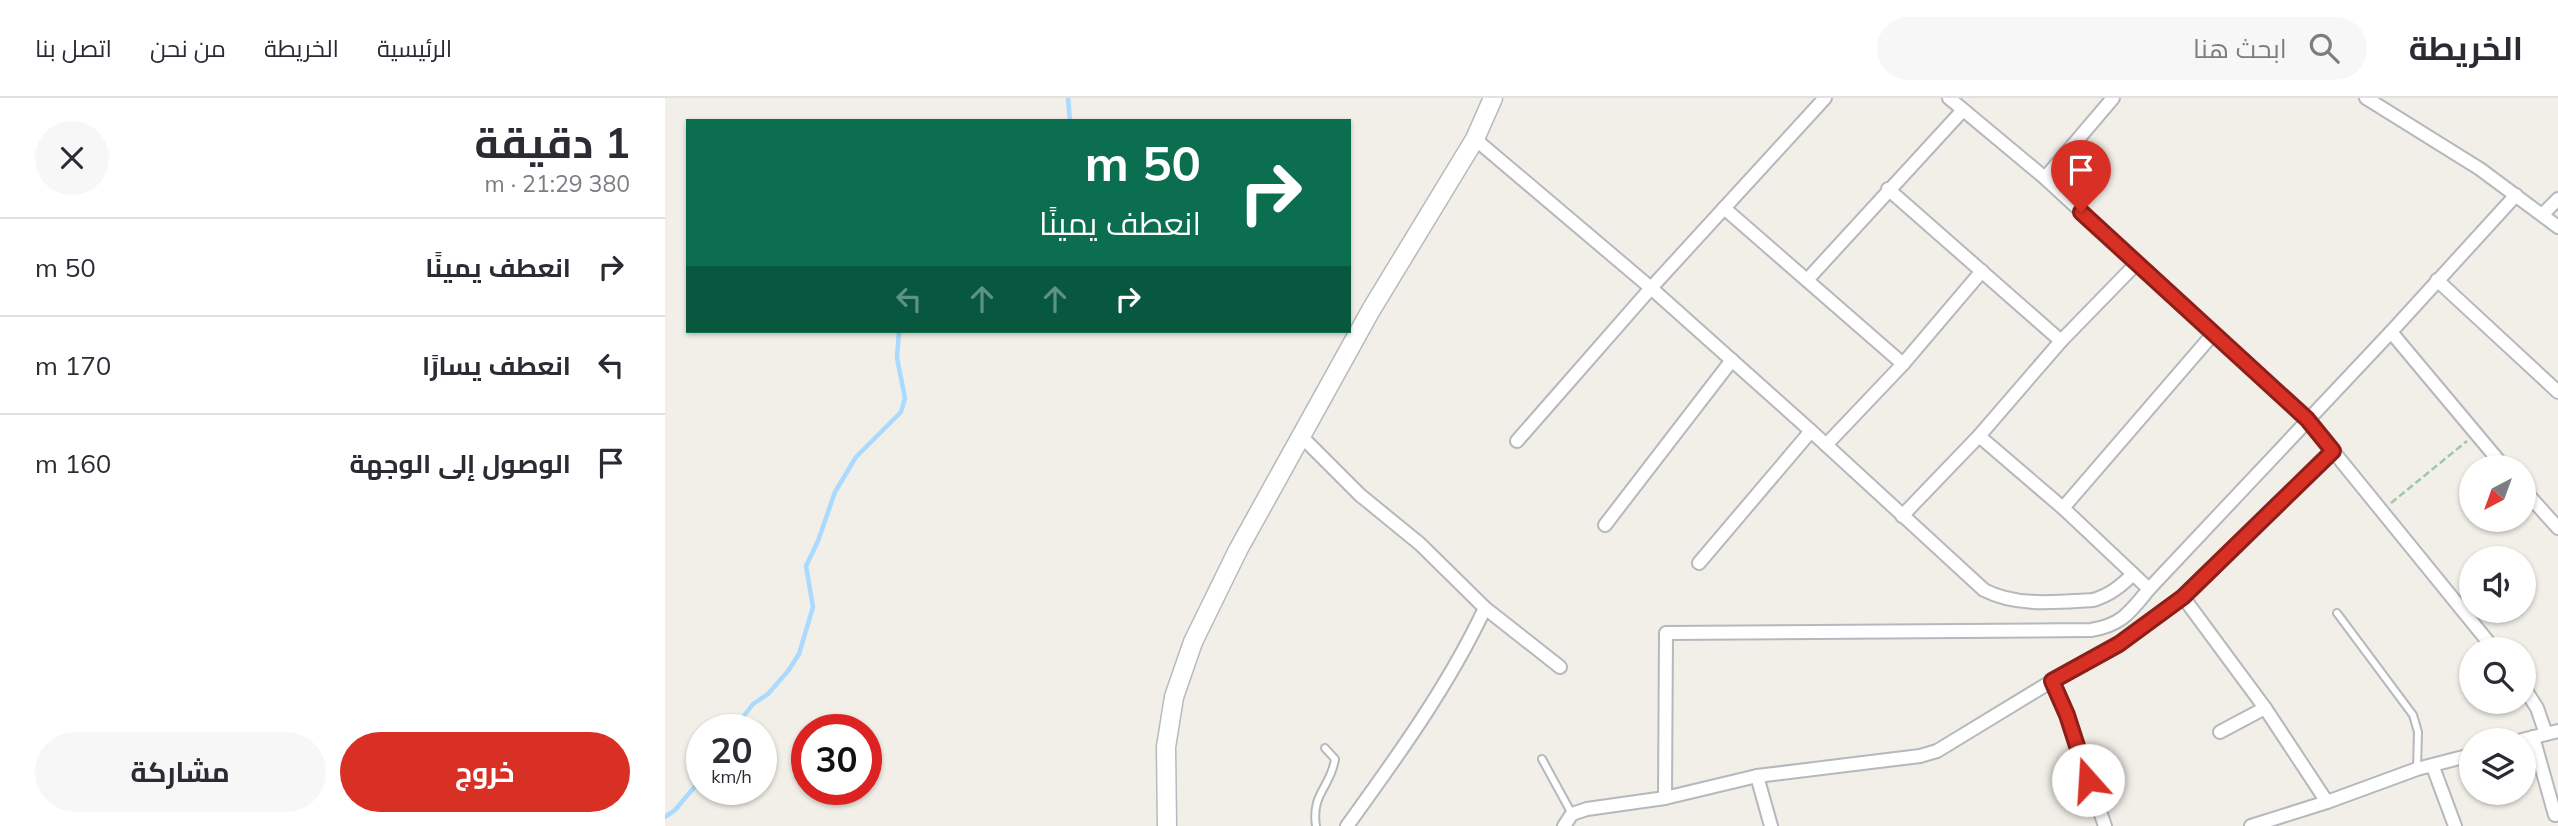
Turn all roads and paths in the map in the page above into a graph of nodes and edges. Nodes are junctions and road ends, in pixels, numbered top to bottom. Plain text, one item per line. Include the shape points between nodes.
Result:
1 (1493, 98) edge
2 (1825, 98) edge
3 (1949, 98) edge
4 (2113, 98) edge
5 (2365, 98) edge
6 (1963, 110) junction
7 (1475, 139) junction
8 (2045, 178) junction
9 (1888, 189) junction
10 (2516, 195) junction
11 (2558, 199) edge
12 (1724, 208) junction
13 (2543, 214) junction
14 (2558, 228) edge
15 (2136, 264) junction
16 (1982, 271) junction
17 (1807, 280) junction
18 (2437, 280) junction
19 (1651, 288) junction
20 (2391, 332) junction
21 (2214, 334) junction
22 (2061, 341) junction
23 (1732, 360) junction
24 (1903, 364) junction
25 (2558, 392) edge
26 (2307, 419) junction
27 (1811, 431) junction
28 (2475, 435) junction
29 (1979, 436) junction
30 (1302, 437) junction
31 (1517, 441) dead end
32 (1826, 445) junction
33 (2333, 451) junction
34 (2493, 455) edge
35 (2536, 503) edge
36 (2063, 509) junction
37 (2382, 511) junction
38 (1902, 516) junction
39 (1605, 525) dead end
40 (2558, 528) edge
41 (1699, 563) dead end
42 (2133, 574) junction
43 (2148, 589) junction
44 (2183, 597) junction
45 (1485, 608) junction
46 (2337, 614) dead end
47 (2484, 637) edge
48 (1560, 667) dead end
49 (2052, 681) junction
50 (2536, 706) edge
51 (2265, 708) junction
52 (2220, 732) dead end
53 (2540, 736) edge
54 (1325, 748) dead end
55 (1542, 759) dead end
56 (2459, 759) edge
57 (2433, 767) junction
58 (2417, 769) junction
59 (1757, 776) junction
60 (1665, 797) junction
61 (2327, 802) junction
62 (1572, 814) junction
63 (2555, 815) dead end
64 (1351, 825) edge
65 (1167, 826) edge
66 (1316, 826) edge
67 (1564, 826) edge
68 (1770, 826) edge
69 (2105, 826) edge
70 (2251, 826) edge
71 (2455, 826) edge

1 - 7 main road
2 - 12 street
3 - 6 street
4 - 8 street
5 - 10 street
6 - 8 street
6 - 9 street
7 - 19 street
7 - 30 main road via 1371,310
8 - 15 street
9 - 16 street
9 - 17 street
10 - 13 street
10 - 18 street
11 - 13 street
12 - 17 street
12 - 19 street
13 - 14 street
15 - 21 street
15 - 22 street
16 - 22 street
16 - 24 street
17 - 24 street
18 - 20 street
18 - 25 street
19 - 23 street
19 - 31 street
20 - 26 street
20 - 28 street
21 - 26 street
21 - 36 street
22 - 29 street
23 - 27 street
23 - 39 street
24 - 32 street
26 - 33 street
26 - 43 street
27 - 32 street
27 - 41 street
28 - 34 street
28 - 37 path
29 - 36 street
29 - 38 street
30 - 45 street
30 - 65 main road via 1193,642 1174,697 1166,747
32 - 38 street
33 - 37 street
33 - 44 street
35 - 40 street
36 - 42 street
37 - 47 street
38 - 42 street via 1963,573 1998,597 2093,600 2120,587
42 - 43 street
43 - 60 street via 2123,619 2091,630 1666,633
44 - 49 street via 2119,644
44 - 51 street
45 - 48 street
45 - 64 street via 1425,713
46 - 58 lane via 2413,715 2418,732
49 - 59 street via 1920,757
49 - 69 street
50 - 53 street
51 - 52 street
51 - 61 street
53 - 63 street
54 - 66 lane via 1335,759 1314,810
55 - 62 lane
56 - 57 street
57 - 58 street
57 - 71 street
58 - 61 street
59 - 60 street
59 - 68 street
60 - 62 street
61 - 70 street
62 - 67 street

